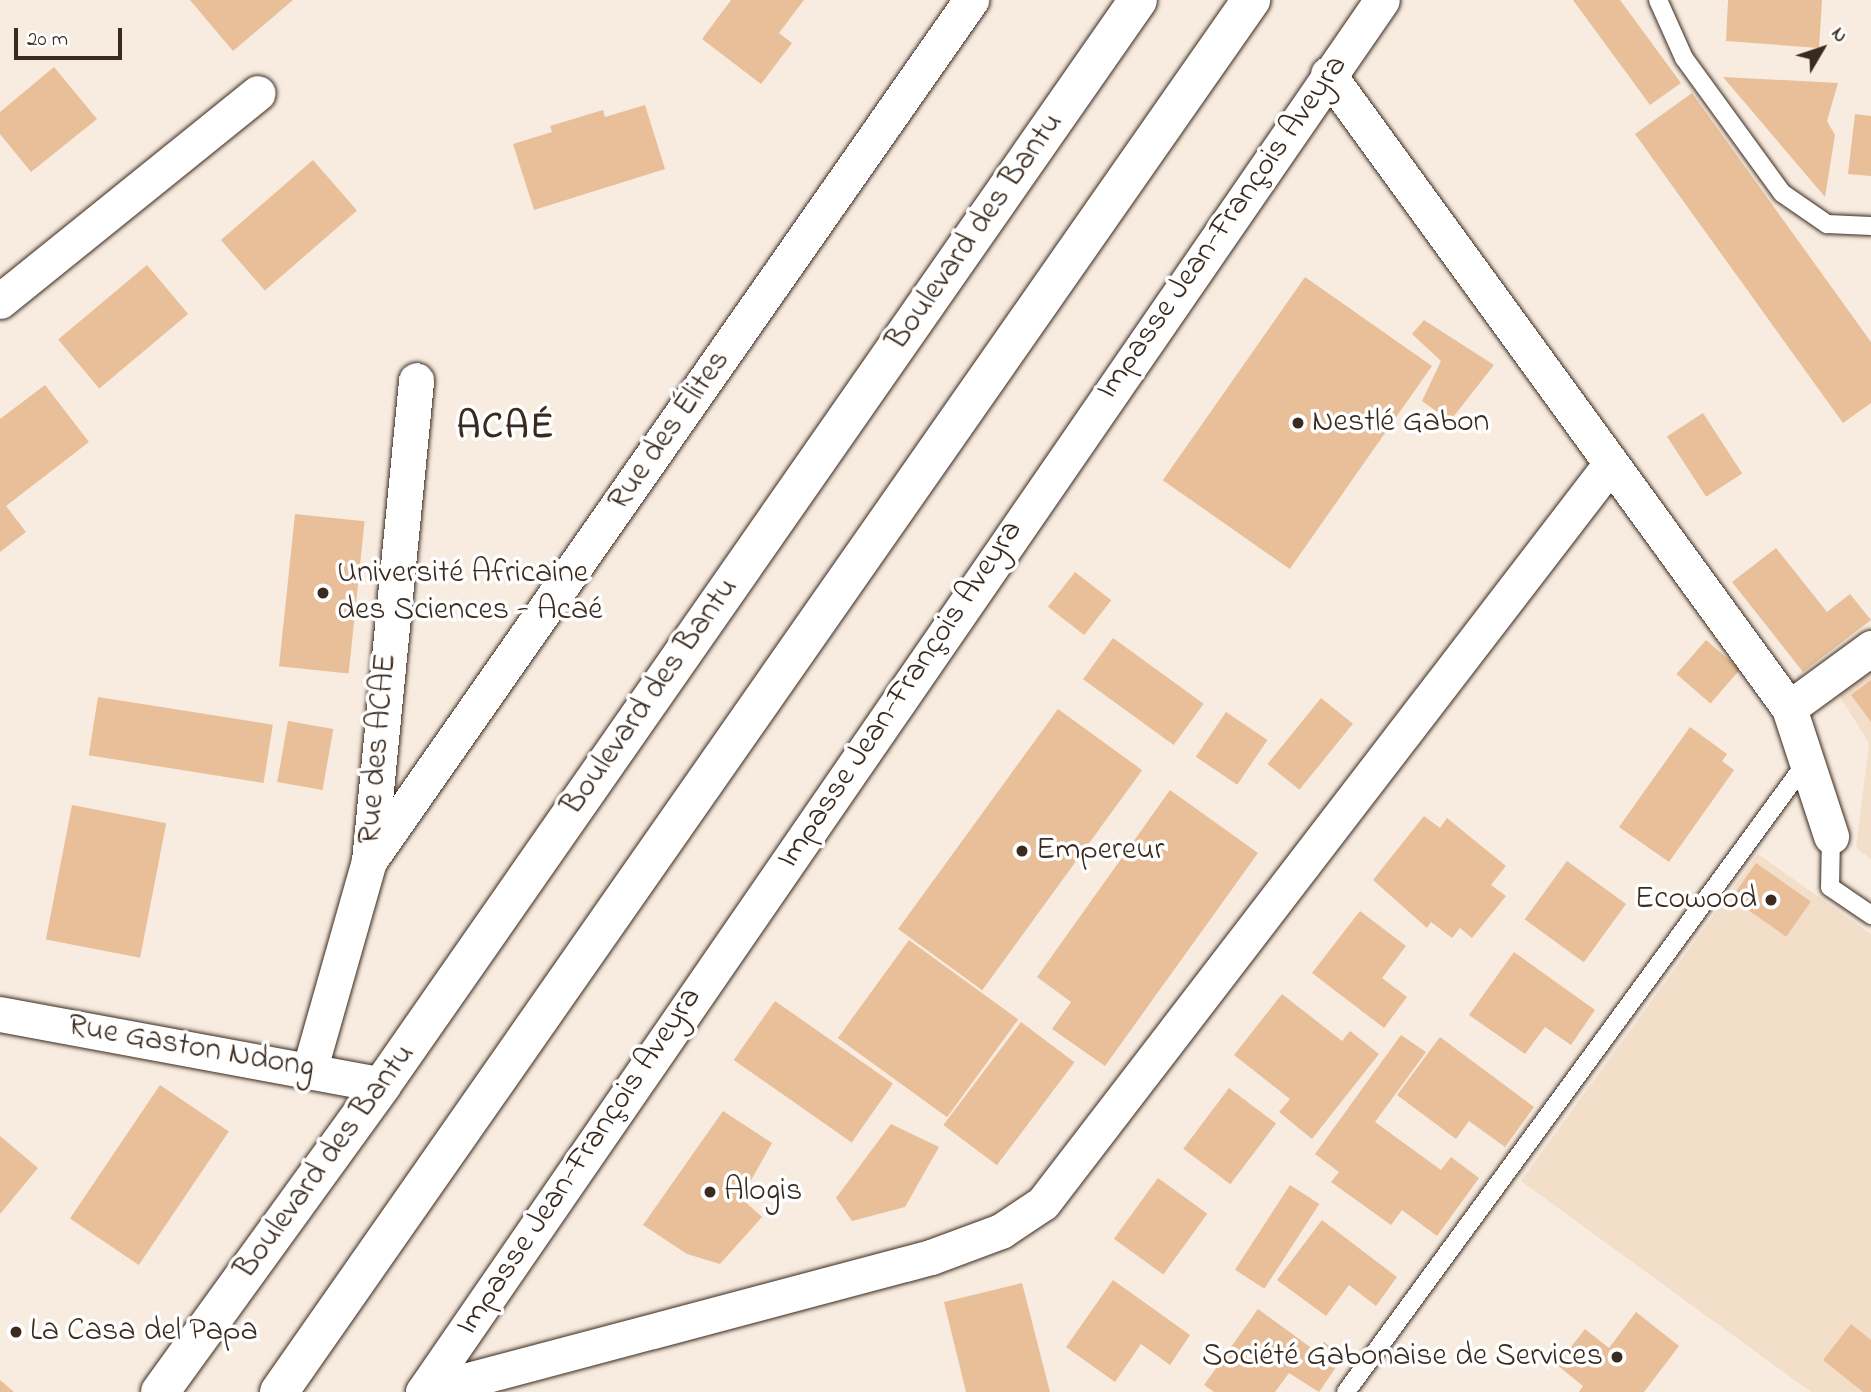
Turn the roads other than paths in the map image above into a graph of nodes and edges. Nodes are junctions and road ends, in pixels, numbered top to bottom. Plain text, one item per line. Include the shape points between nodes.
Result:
1 (971, 0) edge
2 (1138, 0) edge
3 (1251, 0) edge
4 (1382, 0) edge
5 (1658, 0) edge
6 (1328, 74) junction
7 (258, 93) dead end
8 (1871, 226) edge
9 (0, 301) edge
10 (416, 380) dead end
11 (1609, 466) junction
12 (1871, 648) edge
13 (1788, 708) junction
14 (1808, 760) junction
15 (1831, 836) joint
16 (369, 861) junction
17 (1871, 915) edge
18 (0, 1014) edge
19 (310, 1068) junction
20 (382, 1084) junction
21 (160, 1392) edge
22 (279, 1392) edge
23 (423, 1392) edge
24 (1346, 1392) edge

1 - 16 street, Rue des Élites
2 - 20 highway, Boulevard des Bantu
3 - 22 highway
4 - 6 street, Impasse Jean-François Aveyra
5 - 8 lane via 1684,58 1782,193 1827,224
6 - 11 street
6 - 23 street, Impasse Jean-François Aveyra
7 - 9 street
10 - 16 street, Rue des ACAE
11 - 13 street
11 - 23 street via 1043,1203 1001,1231 932,1257
12 - 13 street
13 - 14 street
14 - 15 street
14 - 24 lane
15 - 17 lane via 1830,887
16 - 19 street, Rue des ACAE
18 - 19 street, Rue Gaston Ndong
19 - 20 street, Rue Gaston Ndong
20 - 21 highway, Boulevard des Bantu

